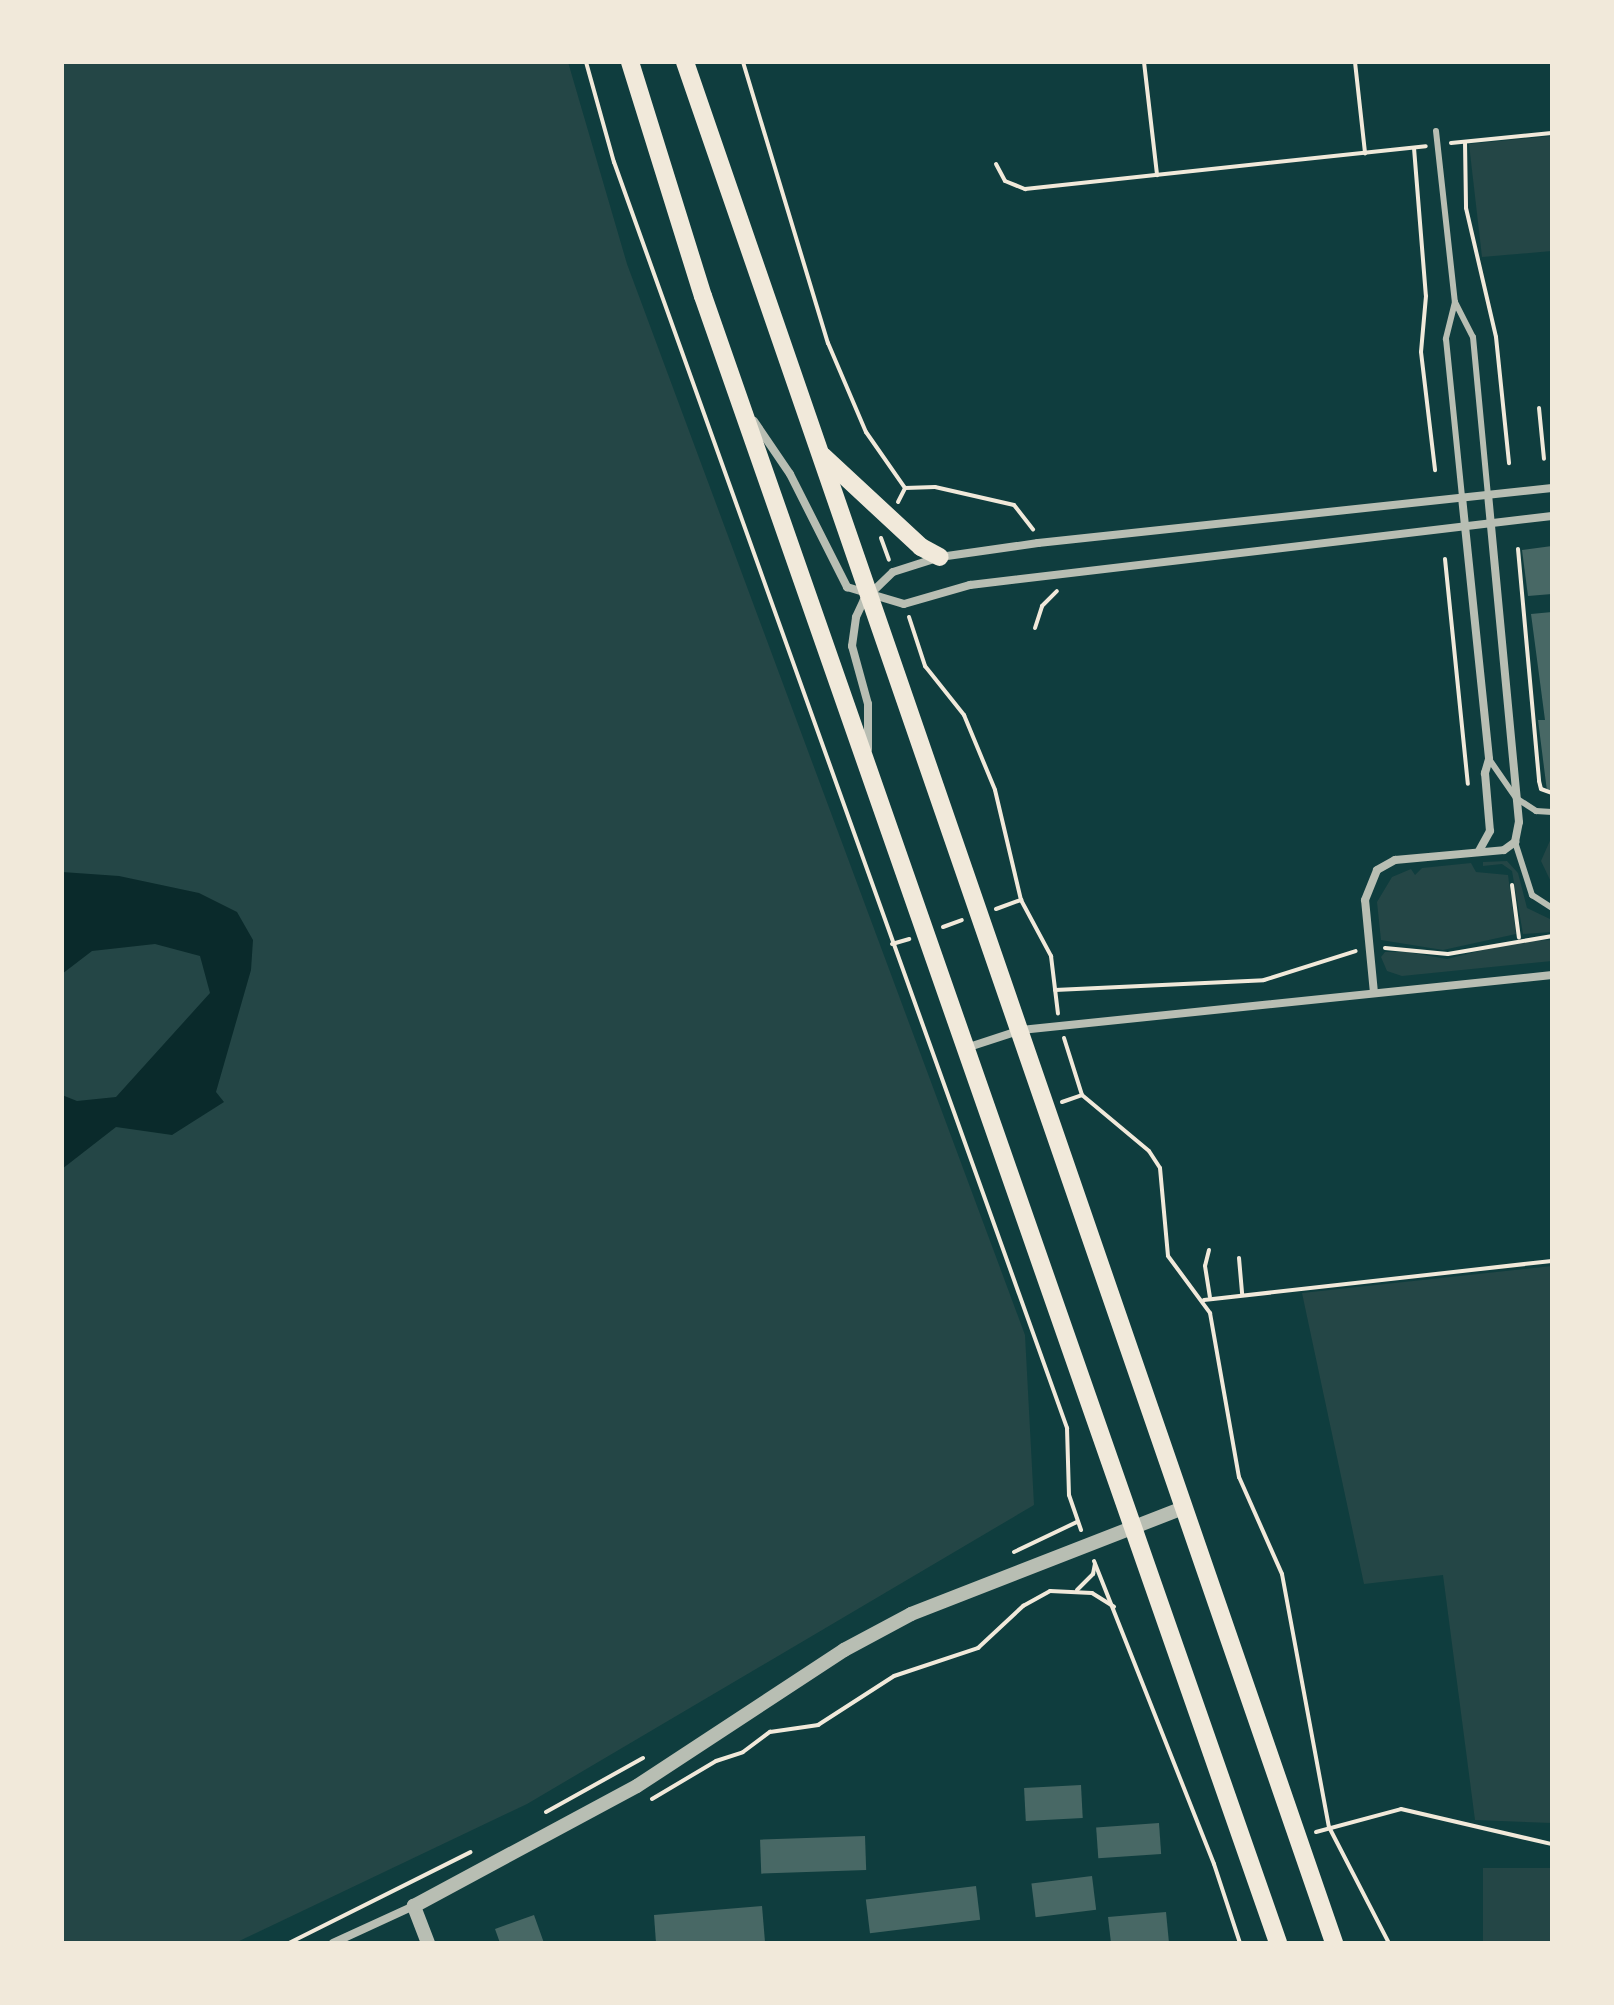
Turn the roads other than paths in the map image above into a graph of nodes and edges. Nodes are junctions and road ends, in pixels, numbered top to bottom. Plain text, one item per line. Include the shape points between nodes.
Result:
1 (630, 62) edge
2 (685, 62) edge
3 (1436, 131) dead end
4 (1455, 302) junction
5 (740, 401) junction
6 (820, 454) junction
7 (1552, 488) edge
8 (1488, 495) junction
9 (1462, 497) junction
10 (1552, 516) edge
11 (1490, 523) junction
12 (1465, 525) junction
13 (940, 557) junction
14 (869, 594) junction
15 (1489, 759) junction
16 (868, 766) junction
17 (1516, 798) junction
18 (1552, 812) edge
19 (1515, 842) junction
20 (1479, 851) junction
21 (1552, 908) edge
22 (1552, 975) edge
23 (1374, 993) junction
24 (1021, 1030) junction
25 (965, 1048) junction
26 (1185, 1507) junction
27 (1132, 1525) junction
28 (414, 1906) junction
29 (333, 1943) edge
30 (428, 1943) edge
31 (1278, 1943) edge
32 (1334, 1943) edge

1 - 5 main road
2 - 6 main road
3 - 4 lane
4 - 8 lane via 1473,337
4 - 9 lane via 1446,339
5 - 14 street via 790,474 847,587
5 - 16 main road
6 - 13 main road via 921,547
6 - 14 main road
7 - 8 street
8 - 9 street
8 - 11 street
9 - 12 street
9 - 13 street
10 - 11 street
11 - 12 street
11 - 17 street
12 - 14 street via 970,585 904,604
12 - 15 street
13 - 14 street via 893,572
14 - 16 street via 856,617 852,646 868,704
14 - 24 main road
15 - 17 lane
15 - 20 street via 1485,773 1490,831
16 - 25 main road
17 - 18 lane via 1536,811
17 - 19 street
19 - 20 street via 1504,850
19 - 21 lane via 1532,895
20 - 23 street via 1395,860 1377,870 1365,892
22 - 23 street
23 - 24 street
24 - 25 street
24 - 26 main road
25 - 27 main road
26 - 27 street
26 - 32 main road
27 - 28 street via 911,1614 844,1650 637,1786
27 - 31 main road
28 - 29 street
28 - 30 street

